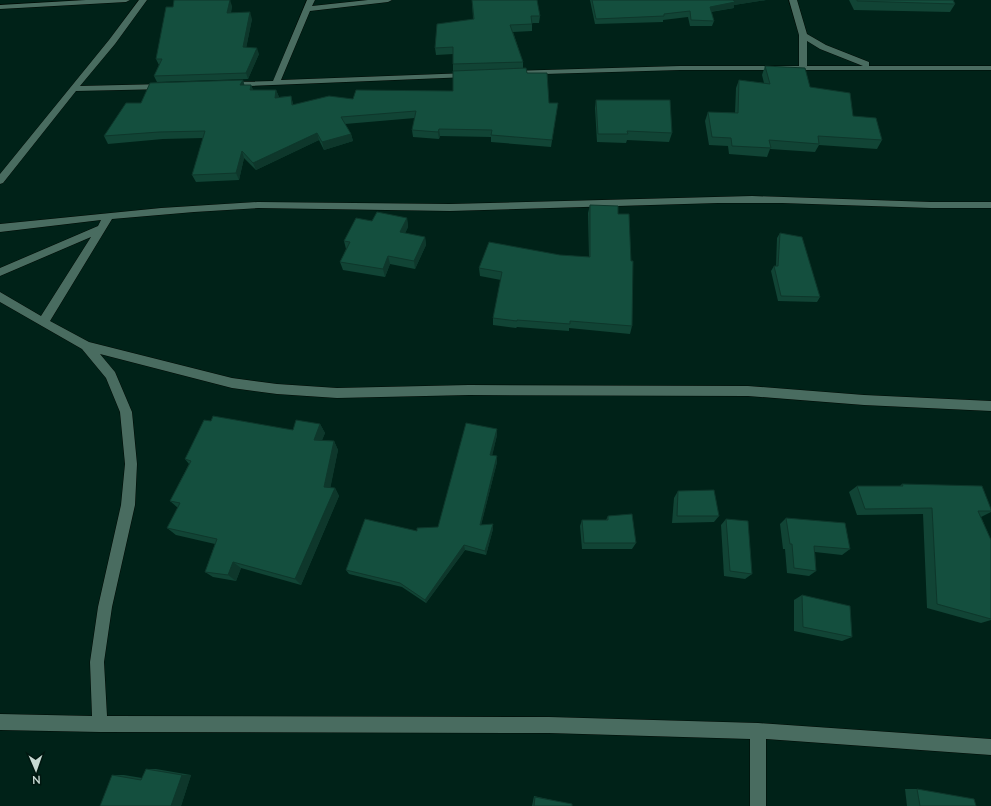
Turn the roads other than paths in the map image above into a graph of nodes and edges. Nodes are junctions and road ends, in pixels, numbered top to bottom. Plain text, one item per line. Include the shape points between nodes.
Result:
1 (126, 0) edge
2 (143, 0) edge
3 (311, 0) edge
4 (388, 0) edge
5 (793, 0) edge
6 (0, 7) edge
7 (308, 9) junction
8 (803, 35) junction
9 (991, 58) edge
10 (802, 67) junction
11 (875, 67) junction
12 (972, 68) junction
13 (991, 68) edge
14 (500, 73) edge
15 (476, 74) edge
16 (276, 83) junction
17 (219, 85) edge
18 (173, 86) edge
19 (74, 89) junction
20 (0, 181) edge
21 (991, 205) edge
22 (108, 216) junction
23 (0, 228) edge
24 (102, 228) junction
25 (0, 272) edge
26 (0, 296) edge
27 (43, 322) junction
28 (86, 346) junction
29 (991, 406) edge
30 (0, 722) edge
31 (100, 724) junction
32 (758, 731) junction
33 (991, 747) edge
34 (758, 806) edge

1 - 6 street
2 - 19 street
3 - 7 street
4 - 7 street
5 - 8 street
7 - 16 street
8 - 10 street
8 - 11 street via 829,50
9 - 12 street
10 - 11 street
10 - 14 street
11 - 12 street
12 - 13 street
15 - 16 street
16 - 17 street
18 - 19 street
19 - 20 street
21 - 22 street via 833,200 669,200 488,207 320,204 191,208
22 - 23 street
22 - 24 street
24 - 25 street
24 - 27 street
26 - 27 street
27 - 28 street
28 - 29 street via 232,383 337,393 469,390 748,391
28 - 31 street via 111,375 126,412 131,464 128,505 105,607 98,662
30 - 31 street
31 - 32 street via 549,725
32 - 33 street
32 - 34 street

